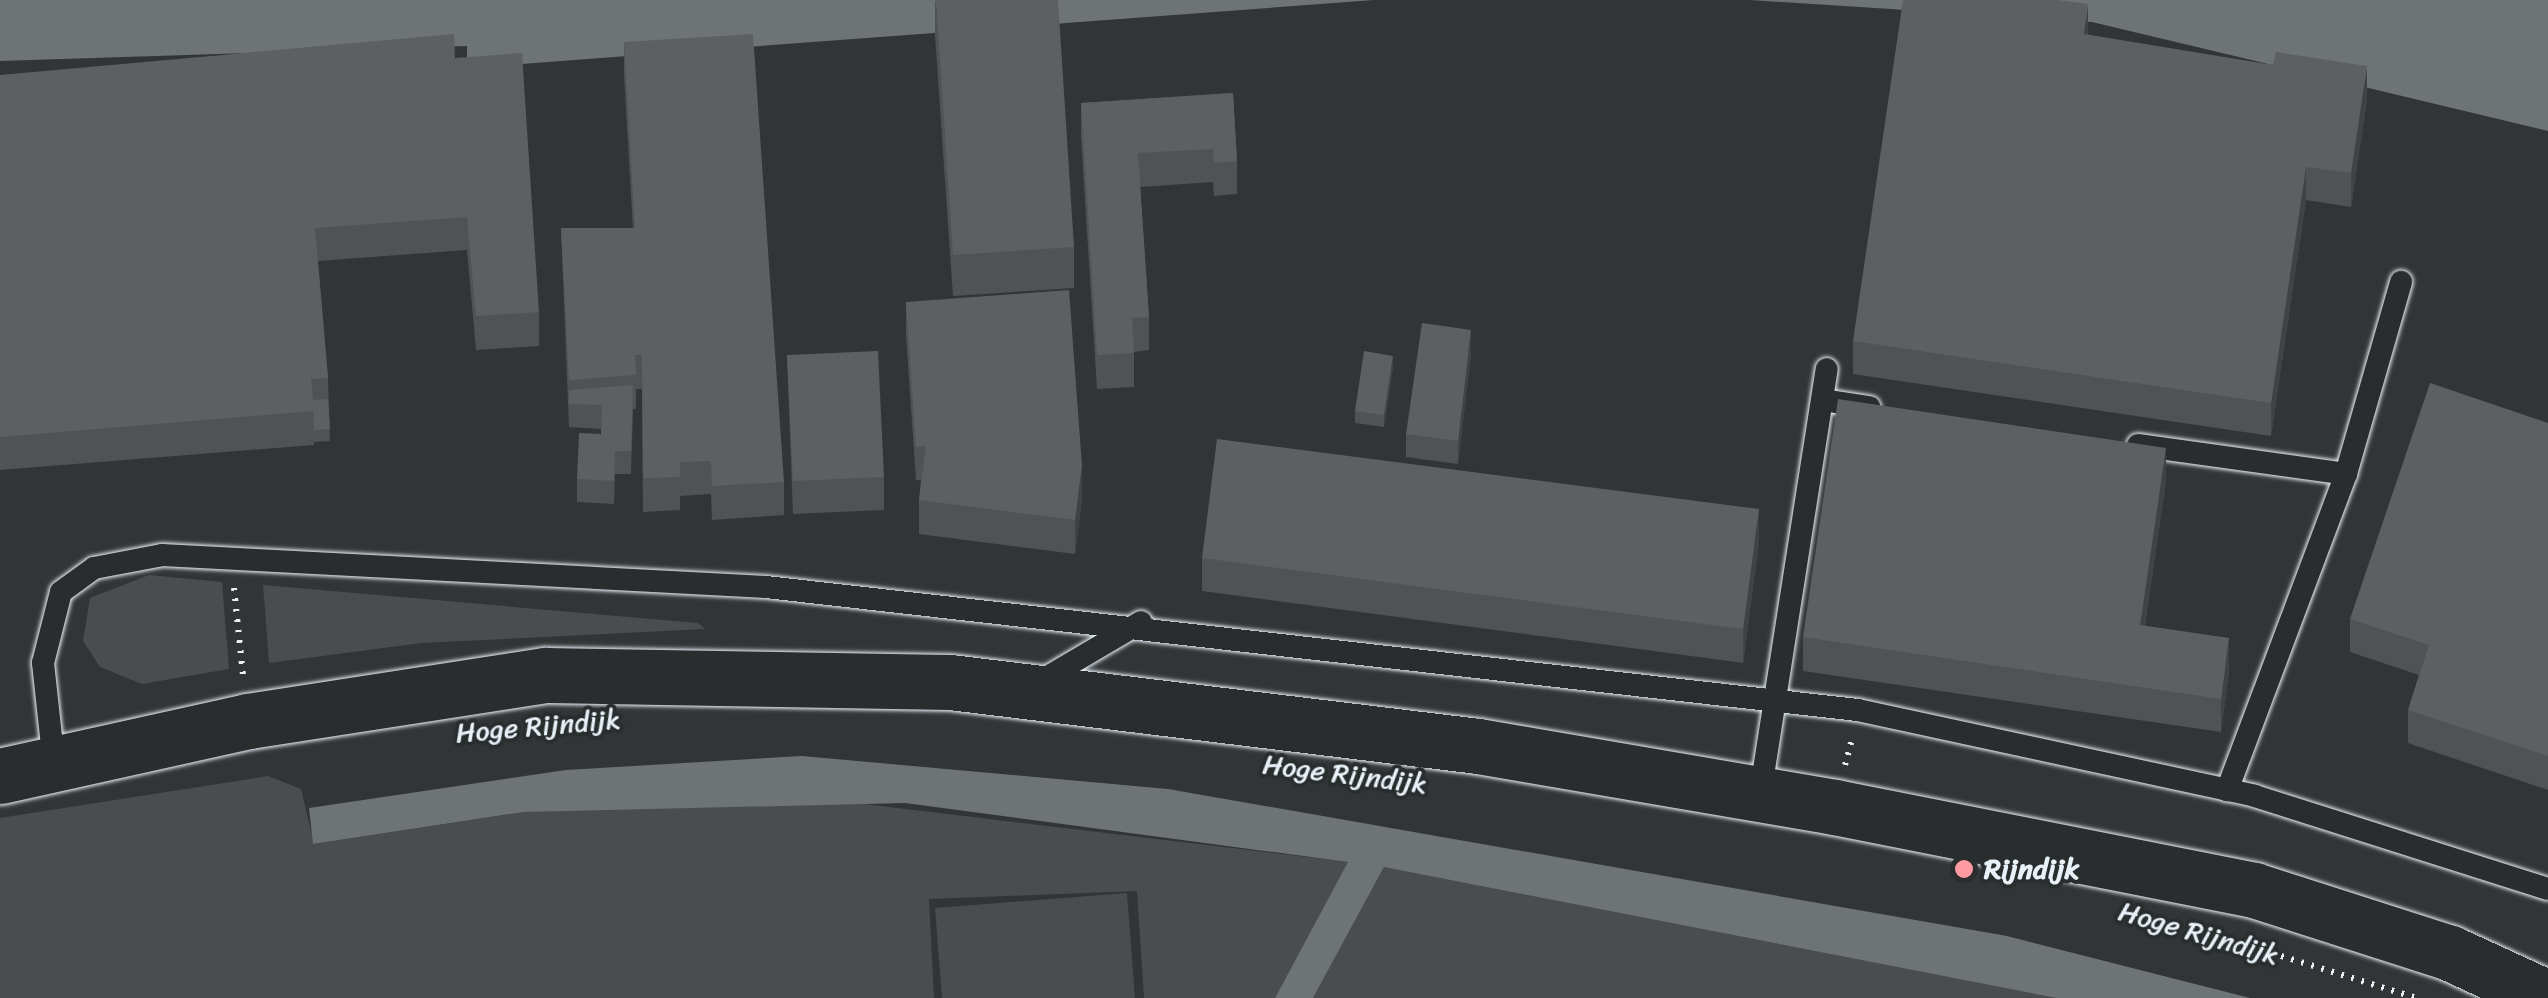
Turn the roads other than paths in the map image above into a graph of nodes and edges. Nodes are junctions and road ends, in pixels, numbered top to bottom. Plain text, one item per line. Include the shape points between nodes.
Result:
1 (2401, 282) dead end
2 (1827, 368) dead end
3 (1823, 400) junction
4 (1900, 411) edge
5 (2114, 441) edge
6 (2346, 474) junction
7 (1141, 622) junction
8 (950, 682) junction
9 (1018, 690) junction
10 (1780, 702) junction
11 (35, 743) edge
12 (0, 776) edge
13 (2227, 790) junction
14 (1760, 795) junction
15 (2548, 889) edge
16 (2548, 998) edge

1 - 6 lane
2 - 3 lane
3 - 4 lane
3 - 10 lane
5 - 6 lane
6 - 13 lane
7 - 9 lane via 1066,672
7 - 10 lane
7 - 11 lane via 766,586 162,555 111,564 61,592 43,664
8 - 9 street, Hoge Rijndijk
8 - 11 street, Hoge Rijndijk via 545,675
8 - 11 street, Hoge Rijndijk via 857,657 735,642 565,637 244,687
9 - 14 street, Hoge Rijndijk via 1478,746
10 - 13 lane via 1858,710
10 - 14 lane
11 - 12 street, Hoge Rijndijk
13 - 15 lane
14 - 16 street, Hoge Rijndijk via 2254,890 2450,953

